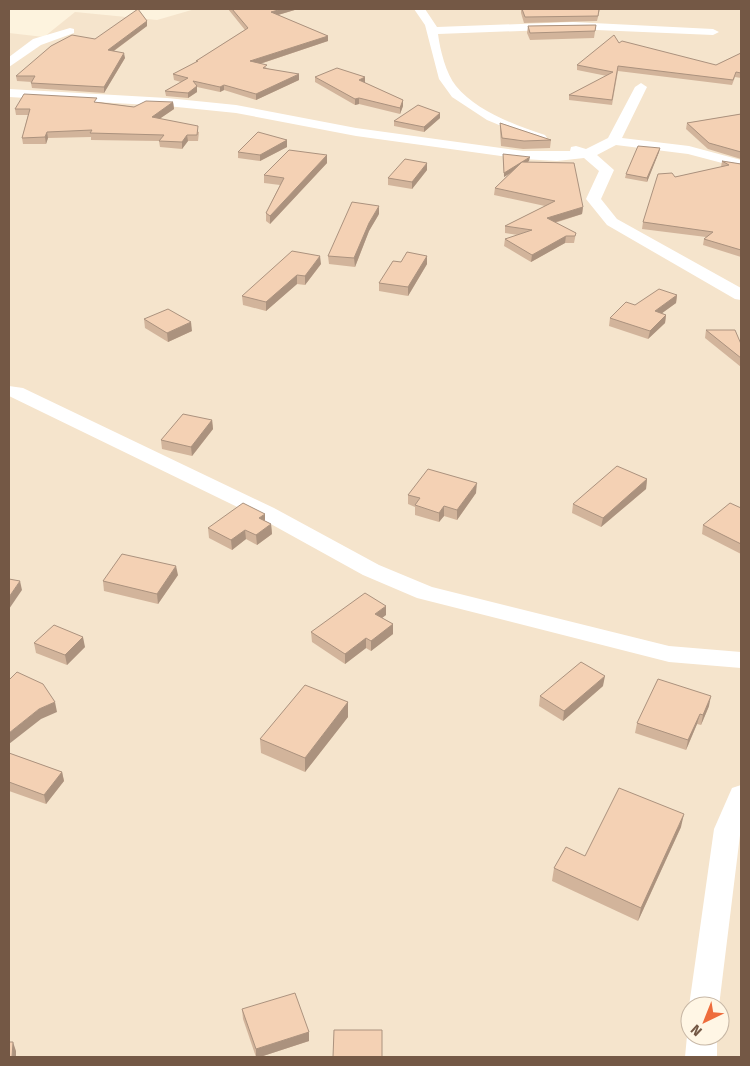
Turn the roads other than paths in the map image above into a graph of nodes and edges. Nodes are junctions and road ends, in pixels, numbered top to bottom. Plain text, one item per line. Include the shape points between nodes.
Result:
1 (420, 9) edge
2 (70, 31) dead end
3 (434, 31) junction
4 (712, 32) dead end
5 (9, 63) edge
6 (641, 87) dead end
7 (9, 93) edge
8 (614, 141) junction
9 (587, 154) junction
10 (741, 164) edge
11 (741, 295) edge
12 (9, 391) edge
13 (741, 660) edge
14 (741, 795) edge
15 (705, 996) edge

1 - 3 street
2 - 5 street via 37,42
3 - 4 street via 646,22
3 - 9 street via 435,47 450,86 473,106 524,132
6 - 8 street
7 - 9 street via 236,109 356,132 522,155 556,157
8 - 9 street
8 - 10 street via 689,150
9 - 11 street via 607,170 593,199 612,222
12 - 13 street via 267,513 371,570 425,593 669,654
14 - 15 street via 727,829

